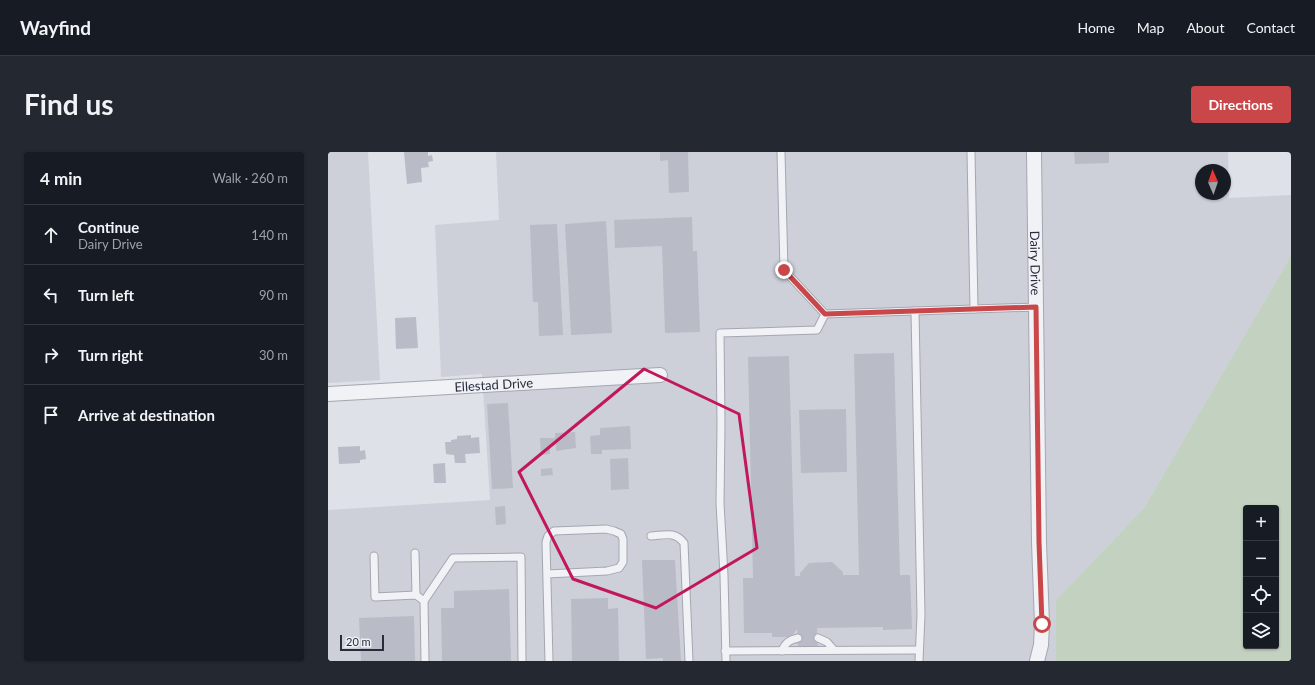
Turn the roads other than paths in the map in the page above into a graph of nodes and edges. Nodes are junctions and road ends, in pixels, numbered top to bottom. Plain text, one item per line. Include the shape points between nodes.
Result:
1 (781, 152) edge
2 (971, 152) edge
3 (1034, 152) edge
4 (1036, 307) junction
5 (974, 309) junction
6 (915, 311) junction
7 (825, 314) junction
8 (660, 375) dead end
9 (328, 394) edge
10 (651, 536) dead end
11 (416, 552) dead end
12 (374, 556) dead end
13 (546, 574) junction
14 (416, 595) junction
15 (424, 601) junction
16 (798, 638) dead end
17 (818, 638) dead end
18 (834, 650) junction
19 (919, 650) junction
20 (725, 651) junction
21 (782, 651) junction
22 (425, 661) edge
23 (522, 661) edge
24 (549, 661) edge
25 (689, 661) edge
26 (726, 661) edge
27 (919, 661) edge
28 (1037, 661) edge

1 - 7 lane via 784,270
2 - 5 lane
3 - 4 street, Dairy Drive
4 - 5 lane
4 - 28 street, Dairy Drive via 1042,624
5 - 6 lane
6 - 7 lane
6 - 19 lane via 921,615
7 - 20 lane via 817,330 720,333 720,503
8 - 9 street, Ellestad Drive
10 - 25 lane via 674,535 684,543
11 - 14 lane
12 - 14 lane via 375,597
13 - 13 lane via 546,542 554,531 606,529 621,534 623,562 619,568 607,571
13 - 24 lane
14 - 15 lane
15 - 22 lane
15 - 23 lane via 453,558 521,557
16 - 21 lane via 791,639
17 - 18 lane via 827,642
18 - 19 lane
18 - 21 lane
19 - 27 lane
20 - 21 lane
20 - 26 lane

